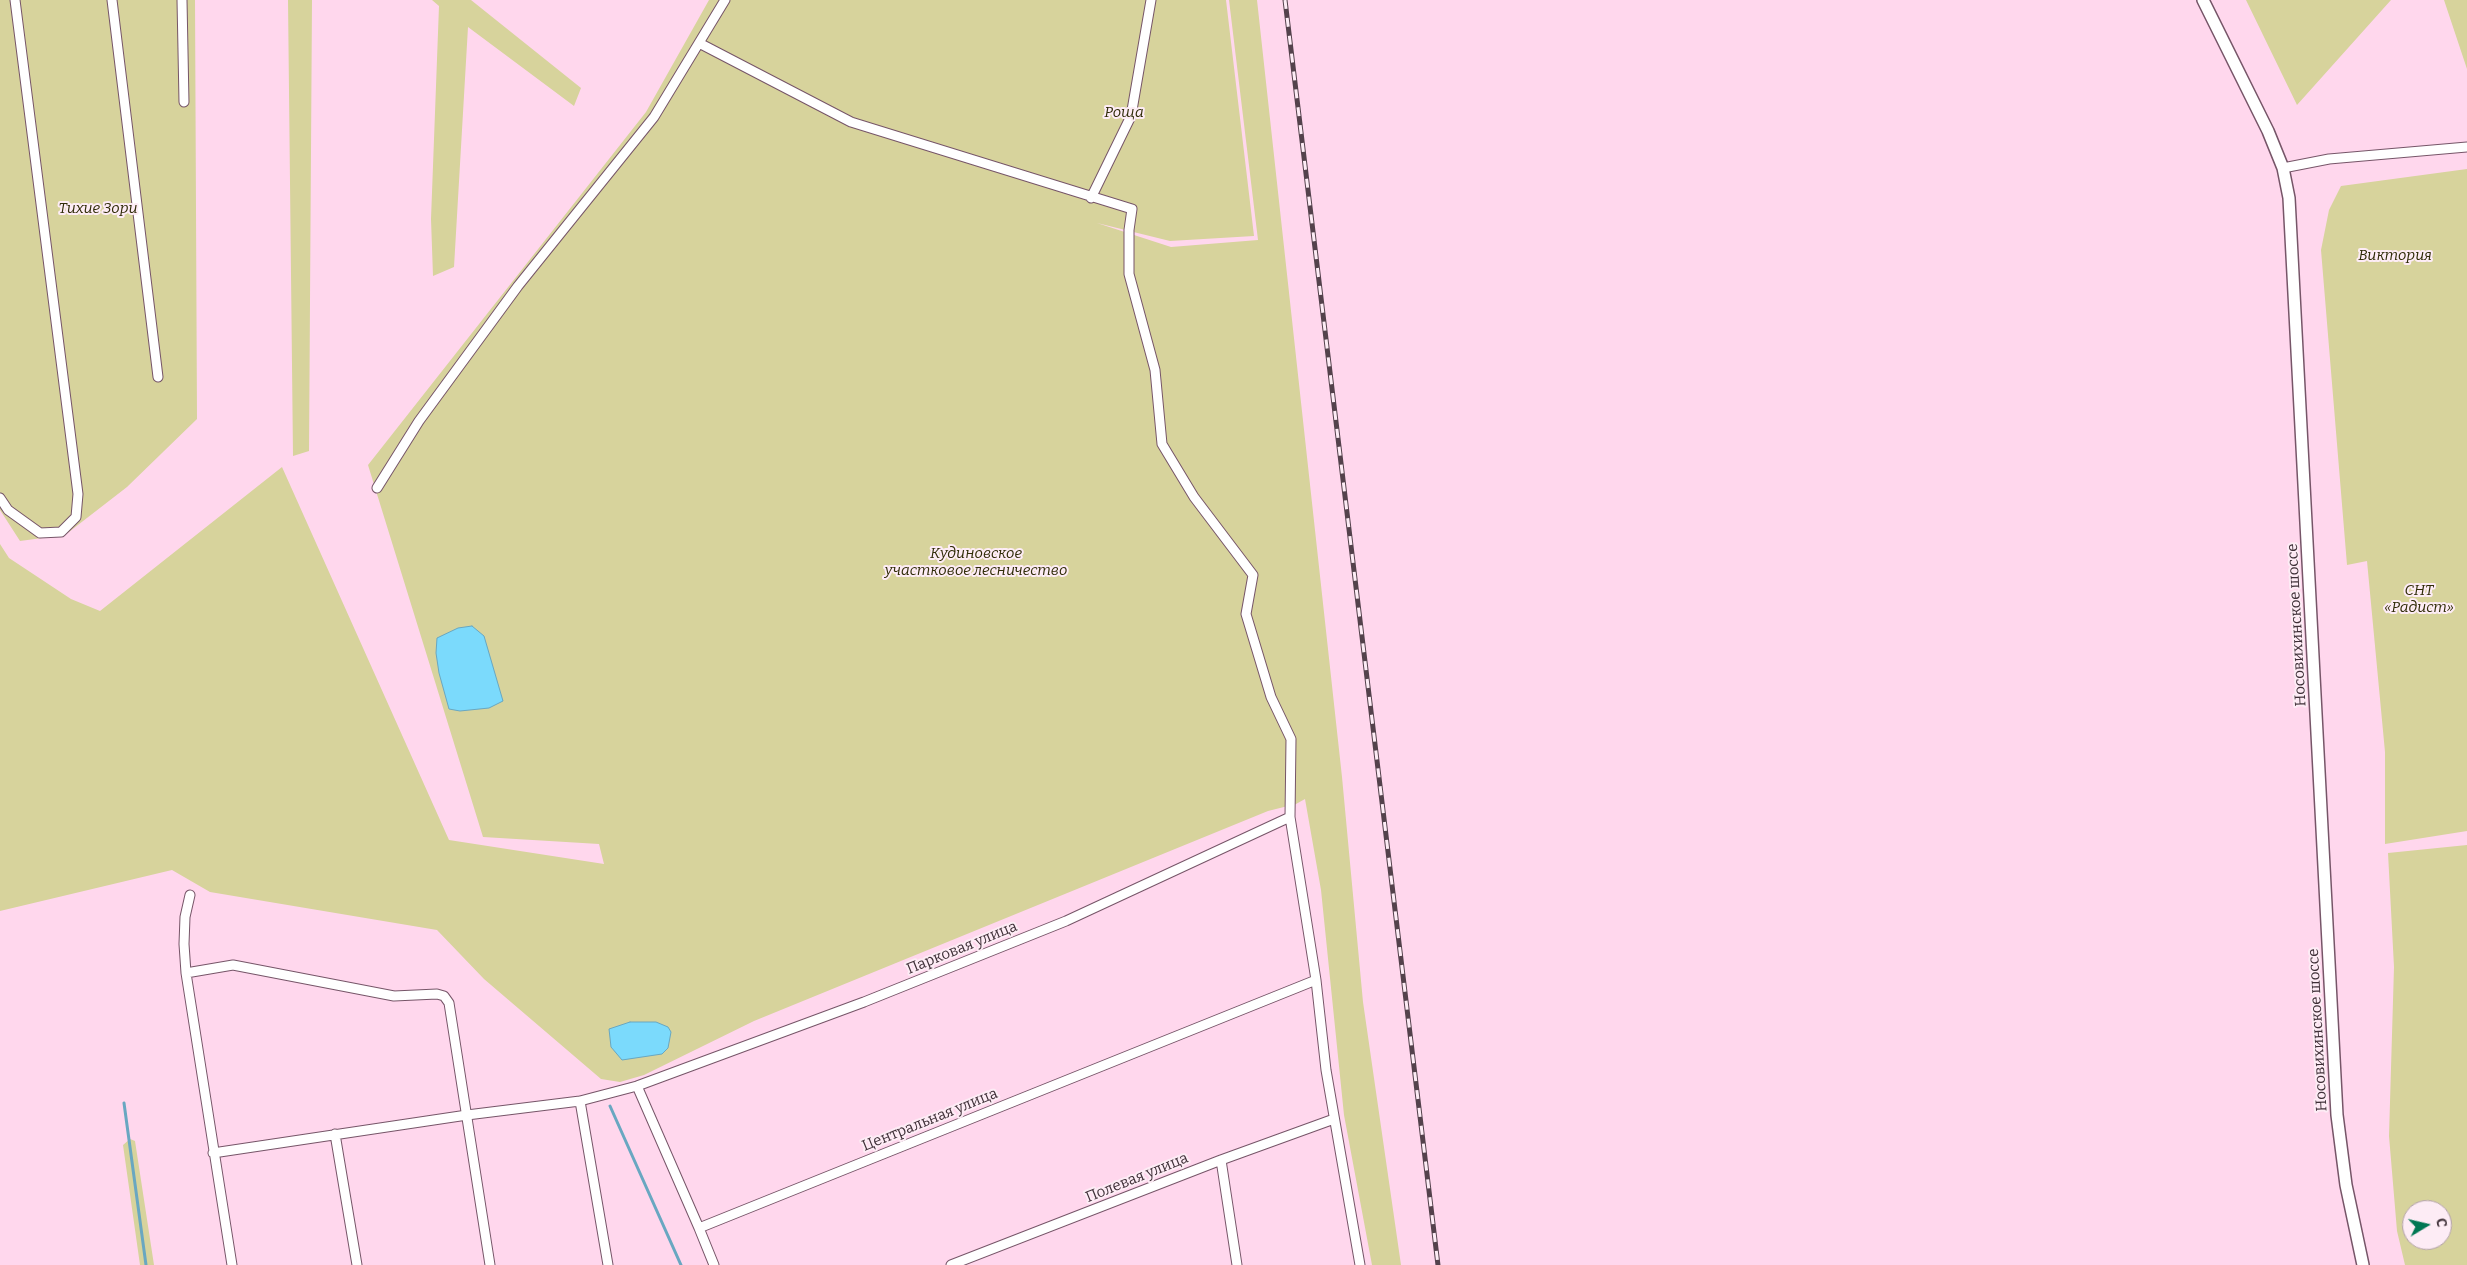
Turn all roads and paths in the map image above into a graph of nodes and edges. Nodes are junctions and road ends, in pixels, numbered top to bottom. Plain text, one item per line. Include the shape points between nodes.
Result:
1 (14, 0) edge
2 (112, 0) edge
3 (182, 0) edge
4 (725, 0) edge
5 (1151, 0) edge
6 (2203, 0) edge
7 (699, 43) junction
8 (184, 102) dead end
9 (2467, 147) edge
10 (2283, 168) junction
11 (1091, 198) junction
12 (158, 377) dead end
13 (377, 488) dead end
14 (0, 498) edge
15 (1290, 817) junction
16 (190, 894) dead end
17 (186, 973) junction
18 (1316, 980) junction
19 (637, 1086) junction
20 (580, 1101) junction
21 (467, 1115) junction
22 (1334, 1119) junction
23 (335, 1134) junction
24 (214, 1153) junction
25 (1222, 1160) junction
26 (699, 1228) junction
27 (232, 1265) edge
28 (357, 1265) edge
29 (490, 1265) edge
30 (608, 1265) edge
31 (714, 1265) edge
32 (951, 1265) edge
33 (1237, 1265) edge
34 (1360, 1265) edge
35 (2363, 1265) edge

1 - 14 street via 78,494 76,517 61,532 40,533 8,510
2 - 12 street
3 - 8 street
4 - 7 street
5 - 11 street via 1131,116
6 - 10 main road, Носовихинское шоссе via 2255,101
7 - 11 street via 851,122
7 - 13 street via 654,117 518,286 418,421
9 - 10 street via 2329,160
10 - 35 main road, Носовихинское шоссе via 2292,232 2337,1115 2346,1185
11 - 15 street via 1132,209 1129,274 1155,370 1162,444 1194,497 1252,575 1246,614 1271,697 1291,739
15 - 18 street
15 - 19 street, Парковая улица via 1066,921 864,1002
16 - 17 street via 185,917
17 - 21 street via 233,964 394,996 444,996 449,1004
17 - 24 street
18 - 22 street
18 - 26 street, Центральная улица
19 - 20 street, Парковая улица
19 - 26 street
20 - 21 street, Парковая улица
20 - 30 street
21 - 23 street, Парковая улица
21 - 29 street
22 - 25 street, Полевая улица
22 - 34 street
23 - 24 street, Парковая улица
23 - 28 street
24 - 27 street
25 - 32 street, Полевая улица
25 - 33 street
26 - 31 street

